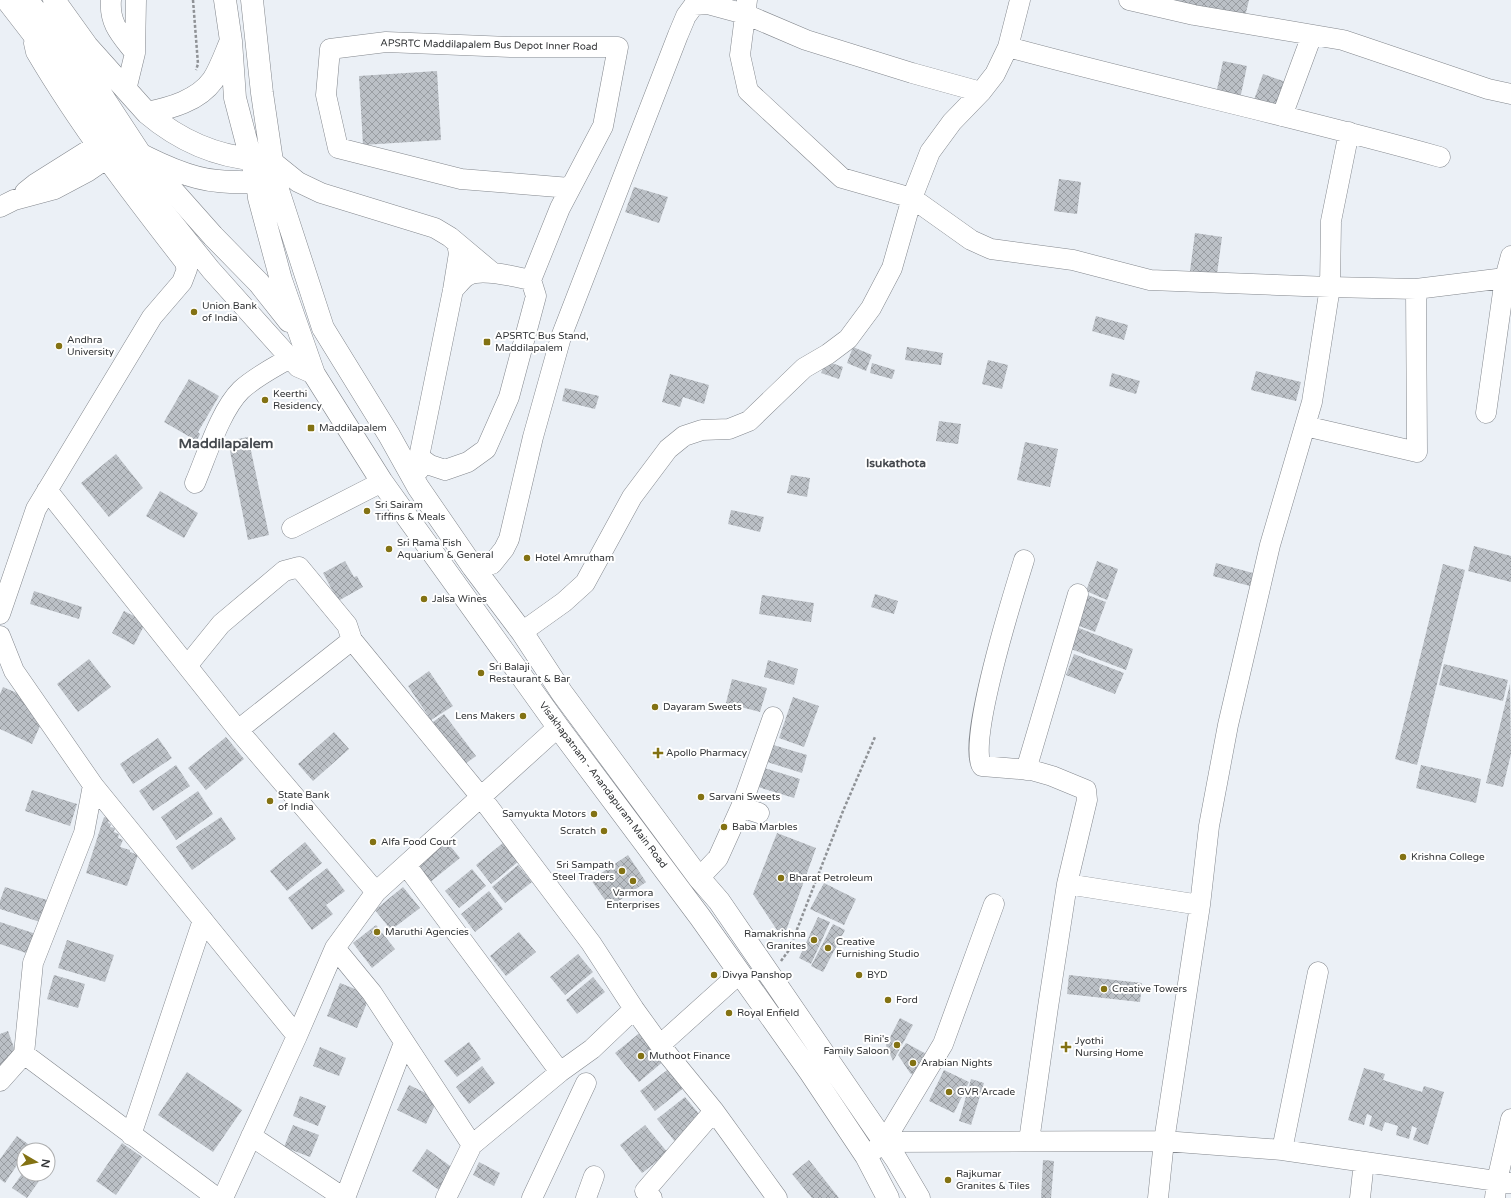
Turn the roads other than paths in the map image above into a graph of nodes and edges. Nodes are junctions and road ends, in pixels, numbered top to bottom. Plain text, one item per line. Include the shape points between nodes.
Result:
1 (7, 0) edge
2 (27, 0) edge
3 (54, 0) edge
4 (111, 0) edge
5 (136, 0) edge
6 (225, 0) edge
7 (252, 0) edge
8 (1020, 0) edge
9 (1129, 0) edge
10 (746, 7) edge
11 (31, 32) junction
12 (1312, 35) junction
13 (231, 41) junction
14 (1008, 47) junction
15 (135, 53) junction
16 (126, 90) junction
17 (980, 92) junction
18 (1511, 94) edge
19 (147, 113) junction
20 (1282, 116) junction
21 (1349, 132) junction
22 (106, 153) junction
23 (141, 156) junction
24 (1440, 157) dead end
25 (251, 160) junction
26 (276, 177) junction
27 (570, 188) junction
28 (912, 198) junction
29 (7, 203) edge
30 (457, 244) junction
31 (1511, 256) edge
32 (493, 273) junction
33 (1508, 278) edge
34 (531, 280) junction
35 (1330, 287) junction
36 (1416, 289) junction
37 (453, 290) junction
38 (298, 331) junction
39 (290, 358) junction
40 (314, 374) junction
41 (1486, 413) dead end
42 (1305, 426) junction
43 (419, 457) junction
44 (382, 482) junction
45 (195, 483) dead end
46 (418, 487) junction
47 (47, 490) junction
48 (292, 528) dead end
49 (1024, 560) dead end
50 (473, 567) junction
51 (1078, 594) dead end
52 (0, 614) edge
53 (522, 632) junction
54 (0, 636) edge
55 (352, 640) junction
56 (187, 666) junction
57 (772, 717) dead end
58 (558, 727) junction
59 (238, 730) junction
60 (1026, 770) junction
61 (93, 785) junction
62 (481, 797) junction
63 (741, 807) junction
64 (760, 813) dead end
65 (406, 864) junction
66 (699, 878) junction
67 (1067, 884) junction
68 (376, 892) junction
69 (994, 904) dead end
70 (1200, 905) junction
71 (202, 920) junction
72 (335, 948) junction
73 (1318, 972) dead end
74 (740, 973) junction
75 (634, 1009) junction
76 (297, 1036) junction
77 (404, 1043) junction
78 (660, 1045) junction
79 (24, 1054) junction
80 (560, 1072) junction
81 (0, 1081) edge
82 (586, 1083) dead end
83 (714, 1111) junction
84 (1511, 1120) edge
85 (132, 1135) junction
86 (252, 1136) junction
87 (1029, 1141) junction
88 (1164, 1141) junction
89 (884, 1142) junction
90 (472, 1145) junction
91 (1282, 1150) junction
92 (866, 1156) junction
93 (1364, 1162) junction
94 (594, 1176) dead end
95 (1501, 1187) edge
96 (645, 1196) edge
97 (217, 1198) edge
98 (223, 1198) edge
99 (345, 1198) edge
100 (446, 1198) edge
101 (532, 1198) edge
102 (586, 1198) edge
103 (777, 1198) edge
104 (888, 1198) edge
105 (919, 1198) edge
106 (1158, 1198) edge
107 (1360, 1198) edge

1 - 11 main road
2 - 23 main road via 99,91
3 - 16 main road via 87,46
4 - 15 street via 113,23
5 - 15 street
6 - 13 main road
7 - 26 main road via 262,93
8 - 14 street
9 - 12 street via 1194,15
10 - 17 street via 806,40
10 - 28 street via 740,55 748,91 842,178
10 - 50 street via 694,5 686,16 561,337 508,540 492,564
11 - 22 street via 39,57 66,100
11 - 23 main road via 116,141
12 - 18 street via 1343,40 1488,89
12 - 20 street
13 - 19 main road via 212,80 199,94 182,103
13 - 25 main road via 235,98
14 - 17 street via 995,74
14 - 20 street
15 - 16 street
16 - 19 main road
17 - 28 street via 952,122 930,152
19 - 25 main road via 174,134 213,151
20 - 21 street
21 - 24 street
21 - 35 street via 1331,221
22 - 23 street
22 - 29 street via 87,172 55,189
22 - 39 street via 126,164 226,289
22 - 47 street via 184,261 187,270 182,282 152,317
23 - 26 main road via 197,178 218,181
23 - 38 main road via 212,236 259,283
25 - 26 main road
26 - 30 street via 435,228 450,236
26 - 38 main road, Visakhapatnam - Anandapuram Main Road via 259,198
26 - 46 main road, Visakhapatnam - Anandapuram Main Road via 323,328 389,434
27 - 27 street, APSRTC Maddilapalem Bus Depot Inner Road via 603,126 618,47 511,47 386,42 330,48 326,95 338,148 461,179
27 - 34 street, APSRTC Maddilapalem Bus Depot Inner Road
28 - 35 street via 971,240 991,249 1074,260 1150,280
28 - 53 street via 892,268 872,308 848,339 804,368 749,421 729,429 702,430 684,436 668,449 632,497 585,583 564,602
30 - 32 street
30 - 37 street via 459,252
31 - 33 street
32 - 34 street
32 - 37 street via 468,276
33 - 36 street
33 - 41 street
34 - 43 street via 536,296 509,396 486,448 468,462 445,470 430,465
35 - 36 street
35 - 42 street via 1312,402
36 - 42 street via 1417,452
37 - 43 street
38 - 40 main road, Visakhapatnam - Anandapuram Main Road
39 - 40 street via 298,367
39 - 45 street via 256,378 240,391 223,415
40 - 44 main road, Visakhapatnam - Anandapuram Main Road
42 - 70 street via 1270,546 1228,725 1209,826
43 - 46 street
44 - 48 street
44 - 58 main road, Visakhapatnam - Anandapuram Main Road
46 - 50 main road, Visakhapatnam - Anandapuram Main Road
47 - 52 street via 36,509
47 - 56 street
49 - 60 street via 996,656 978,740 978,755 982,766
50 - 53 main road, Visakhapatnam - Anandapuram Main Road
51 - 60 street
53 - 66 main road, Visakhapatnam - Anandapuram Main Road via 562,693
54 - 61 street via 14,671
55 - 56 street via 347,625 299,568 284,571 221,624
55 - 59 street
55 - 62 street
56 - 59 street
57 - 63 street
58 - 62 street
58 - 74 main road, Visakhapatnam - Anandapuram Main Road
59 - 68 street
60 - 67 street via 1052,776 1086,790 1087,800
61 - 71 street
61 - 79 street via 84,833 33,963
62 - 65 street
62 - 75 street via 591,943
63 - 64 street
63 - 66 street via 718,858
65 - 68 street
65 - 80 street
66 - 89 main road, Visakhapatnam - Anandapuram Main Road via 719,901
67 - 70 street
67 - 87 street
68 - 72 street
69 - 89 street via 943,1044
70 - 88 street
71 - 76 street
71 - 85 street
72 - 76 street
72 - 77 street via 372,993
73 - 91 street
74 - 78 street
74 - 92 main road, Visakhapatnam - Anandapuram Main Road
75 - 78 street
75 - 80 street via 592,1049
76 - 86 street
77 - 90 street
77 - 99 street
78 - 83 street
79 - 81 street
79 - 85 street
80 - 90 street
82 - 101 street
83 - 96 street
83 - 103 street
84 - 95 street
85 - 97 street
86 - 98 street
86 - 99 street
87 - 88 street
87 - 89 street
88 - 91 street
88 - 106 street
89 - 92 street
89 - 105 main road, Visakhapatnam - Anandapuram Main Road
90 - 100 street
91 - 93 street
92 - 104 main road, Visakhapatnam - Anandapuram Main Road
93 - 95 street
93 - 107 street
94 - 102 street

